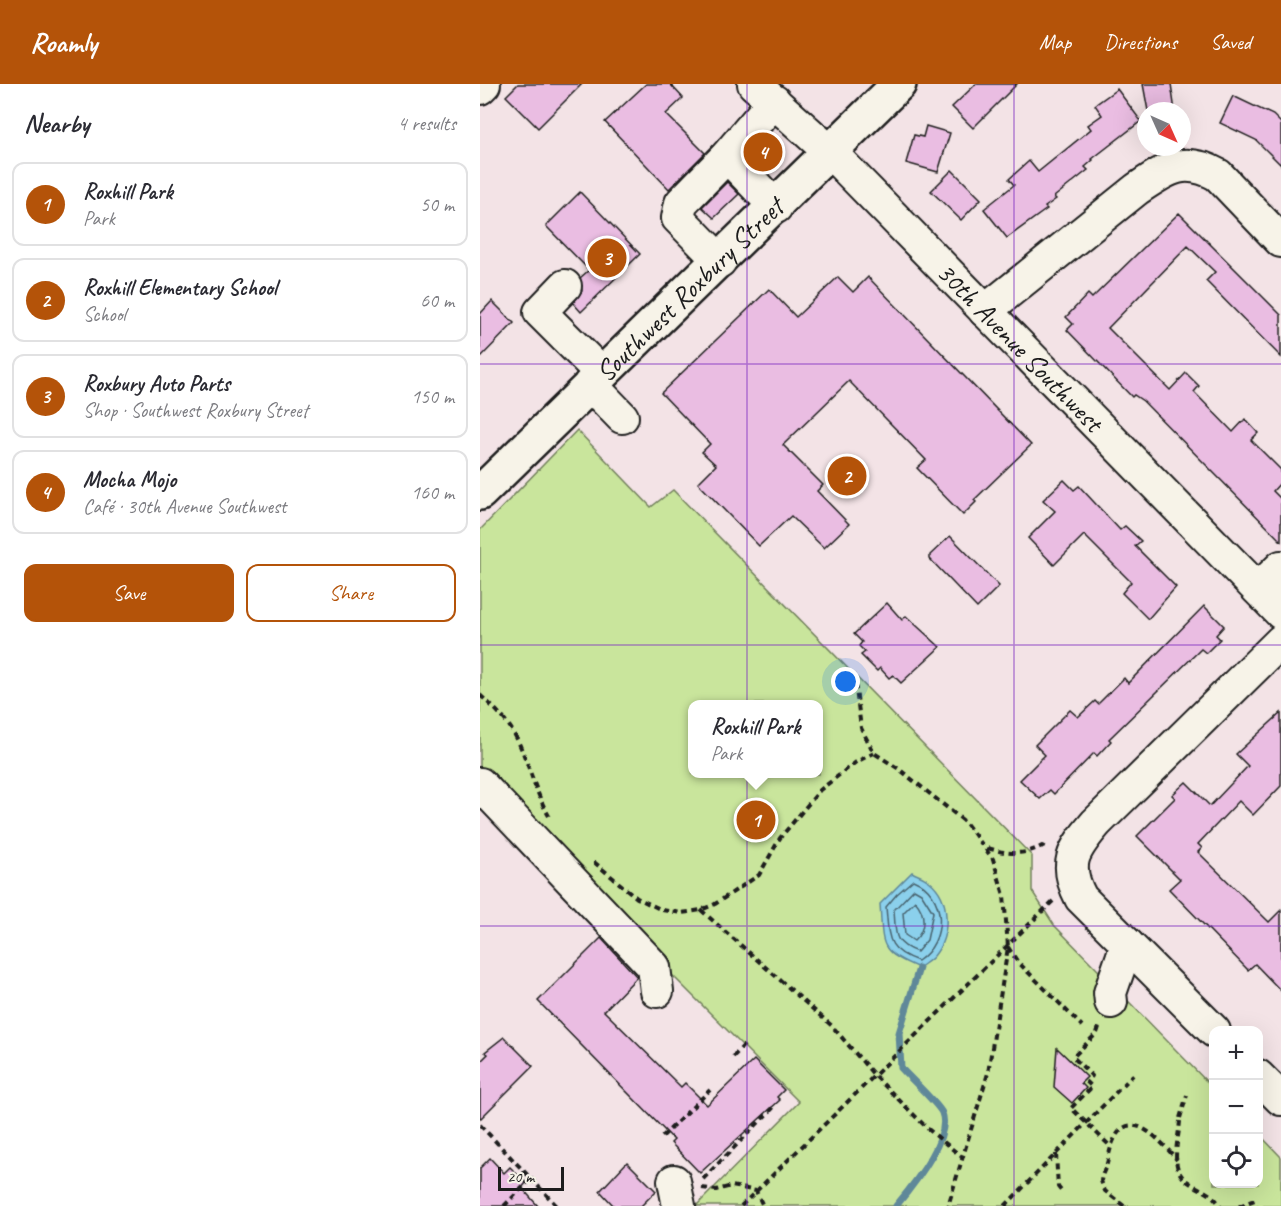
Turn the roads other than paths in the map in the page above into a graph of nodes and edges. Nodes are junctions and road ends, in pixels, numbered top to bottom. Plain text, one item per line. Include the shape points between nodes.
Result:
1 (484, 84) edge
2 (899, 84) edge
3 (480, 88) edge
4 (764, 93) edge
5 (830, 152) junction
6 (727, 156) junction
7 (776, 207) junction
8 (1281, 241) edge
9 (720, 261) junction
10 (565, 286) dead end
11 (985, 311) junction
12 (596, 379) junction
13 (622, 417) dead end
14 (481, 489) edge
15 (1281, 567) edge
16 (1258, 589) junction
17 (1281, 613) edge
18 (1281, 640) edge
19 (480, 784) edge
20 (1127, 944) junction
21 (657, 991) dead end
22 (1112, 1002) dead end
23 (1209, 1026) edge
24 (1262, 1080) edge
25 (1281, 1099) edge

1 - 3 street
2 - 5 main road, Southwest Roxbury Street
4 - 5 street, 30th Avenue Southwest
4 - 6 street
5 - 7 main road, Southwest Roxbury Street
5 - 11 street, 30th Avenue Southwest
6 - 7 street
6 - 9 street via 681,203 678,218
7 - 9 main road, Southwest Roxbury Street
8 - 11 street via 1218,175 1187,164 1163,171 1137,189
9 - 12 main road, Southwest Roxbury Street
10 - 12 street via 540,312
11 - 16 street, 30th Avenue Southwest
12 - 13 street
12 - 14 main road, Southwest Roxbury Street
15 - 16 street
16 - 17 street, 30th Avenue Southwest
18 - 20 street via 1078,844 1063,891 1081,898
19 - 21 street via 588,911 654,967
20 - 22 street via 1110,993
20 - 23 street
24 - 25 street

